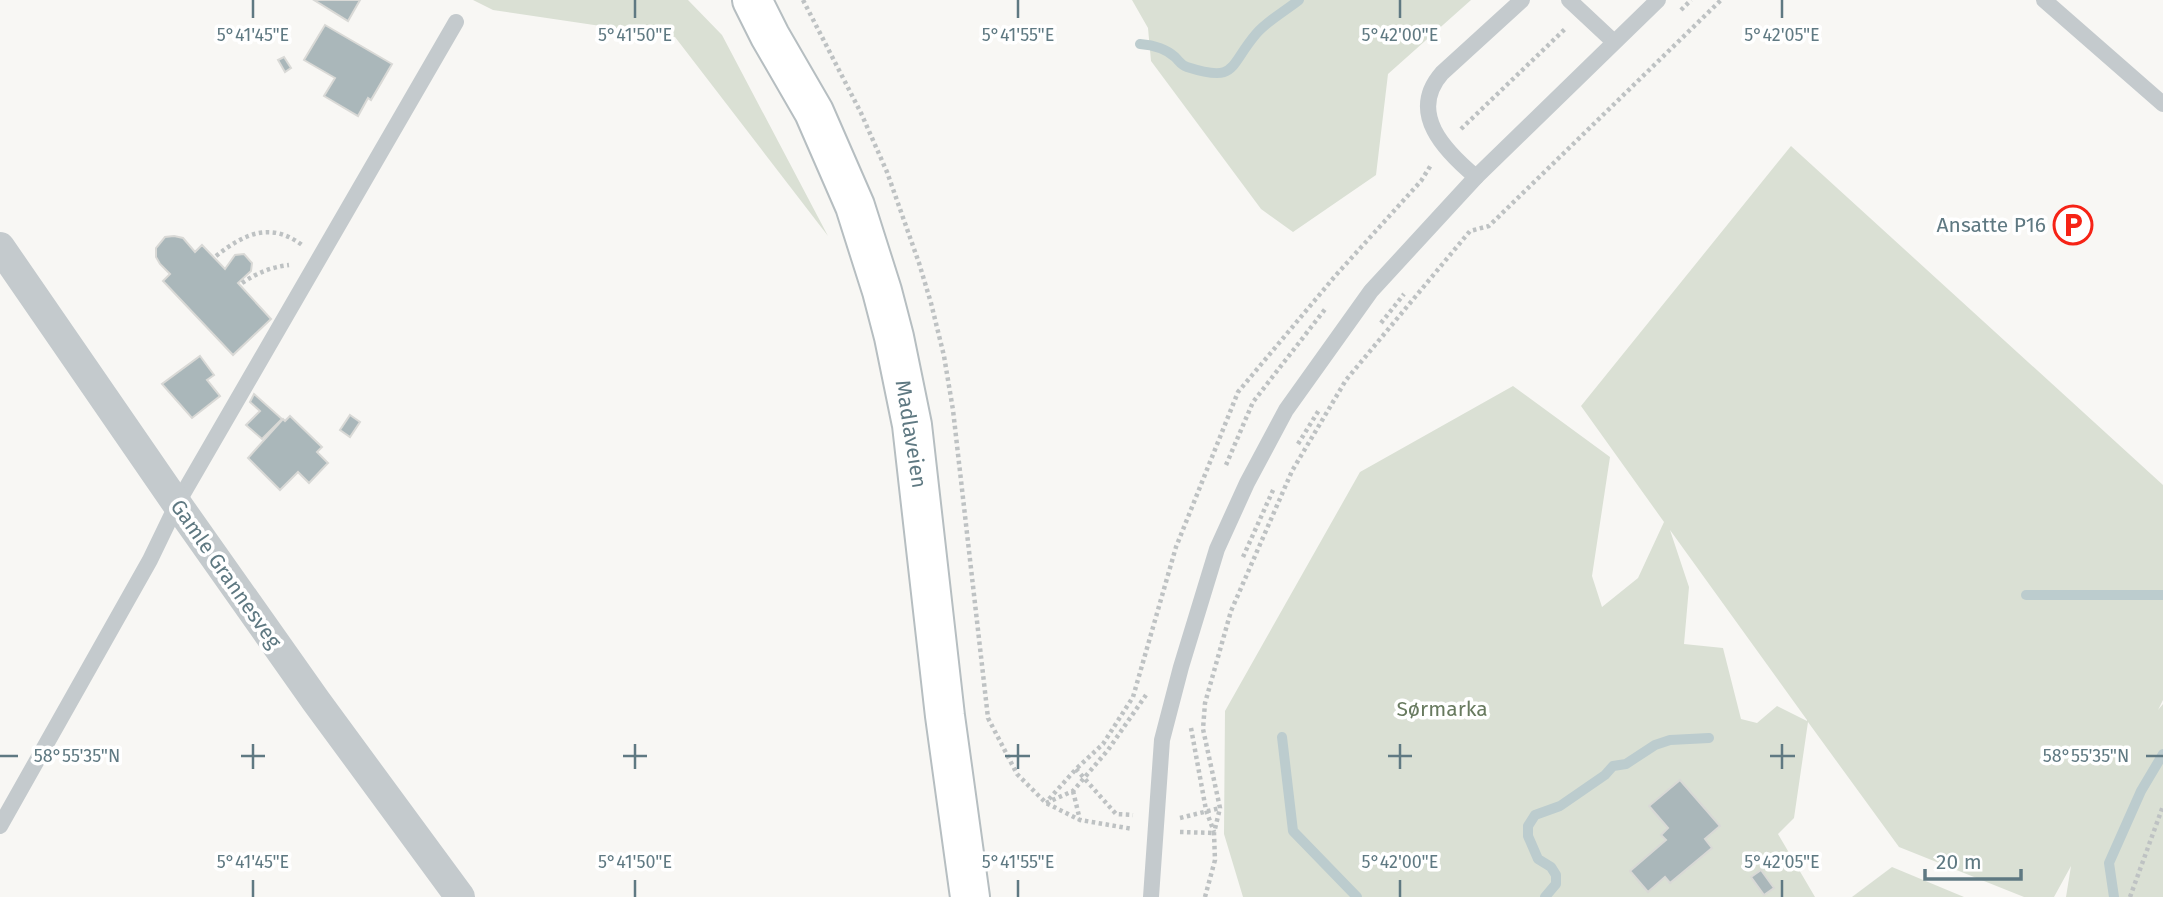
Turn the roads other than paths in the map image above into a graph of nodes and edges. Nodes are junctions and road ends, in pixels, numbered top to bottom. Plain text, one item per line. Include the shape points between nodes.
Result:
1 (752, 0) edge
2 (1522, 0) edge
3 (1569, 0) edge
4 (1658, 0) edge
5 (2044, 0) edge
6 (456, 22) dead end
7 (1614, 42) junction
8 (2163, 104) edge
9 (1476, 177) junction
10 (0, 247) edge
11 (177, 505) junction
12 (0, 826) edge
13 (460, 897) edge
14 (970, 897) edge
15 (1151, 897) edge

1 - 14 main road, Madlaveien via 814,112 855,206 894,337 912,425
2 - 9 lane via 1442,73 1428,99 1429,120 1443,146
3 - 7 lane
4 - 7 lane
5 - 8 lane
6 - 11 lane
7 - 9 lane
9 - 15 lane via 1371,291 1286,410 1217,549 1161,740
10 - 11 street, Gamle Grannesveg
11 - 12 lane
11 - 13 street, Gamle Grannesveg

